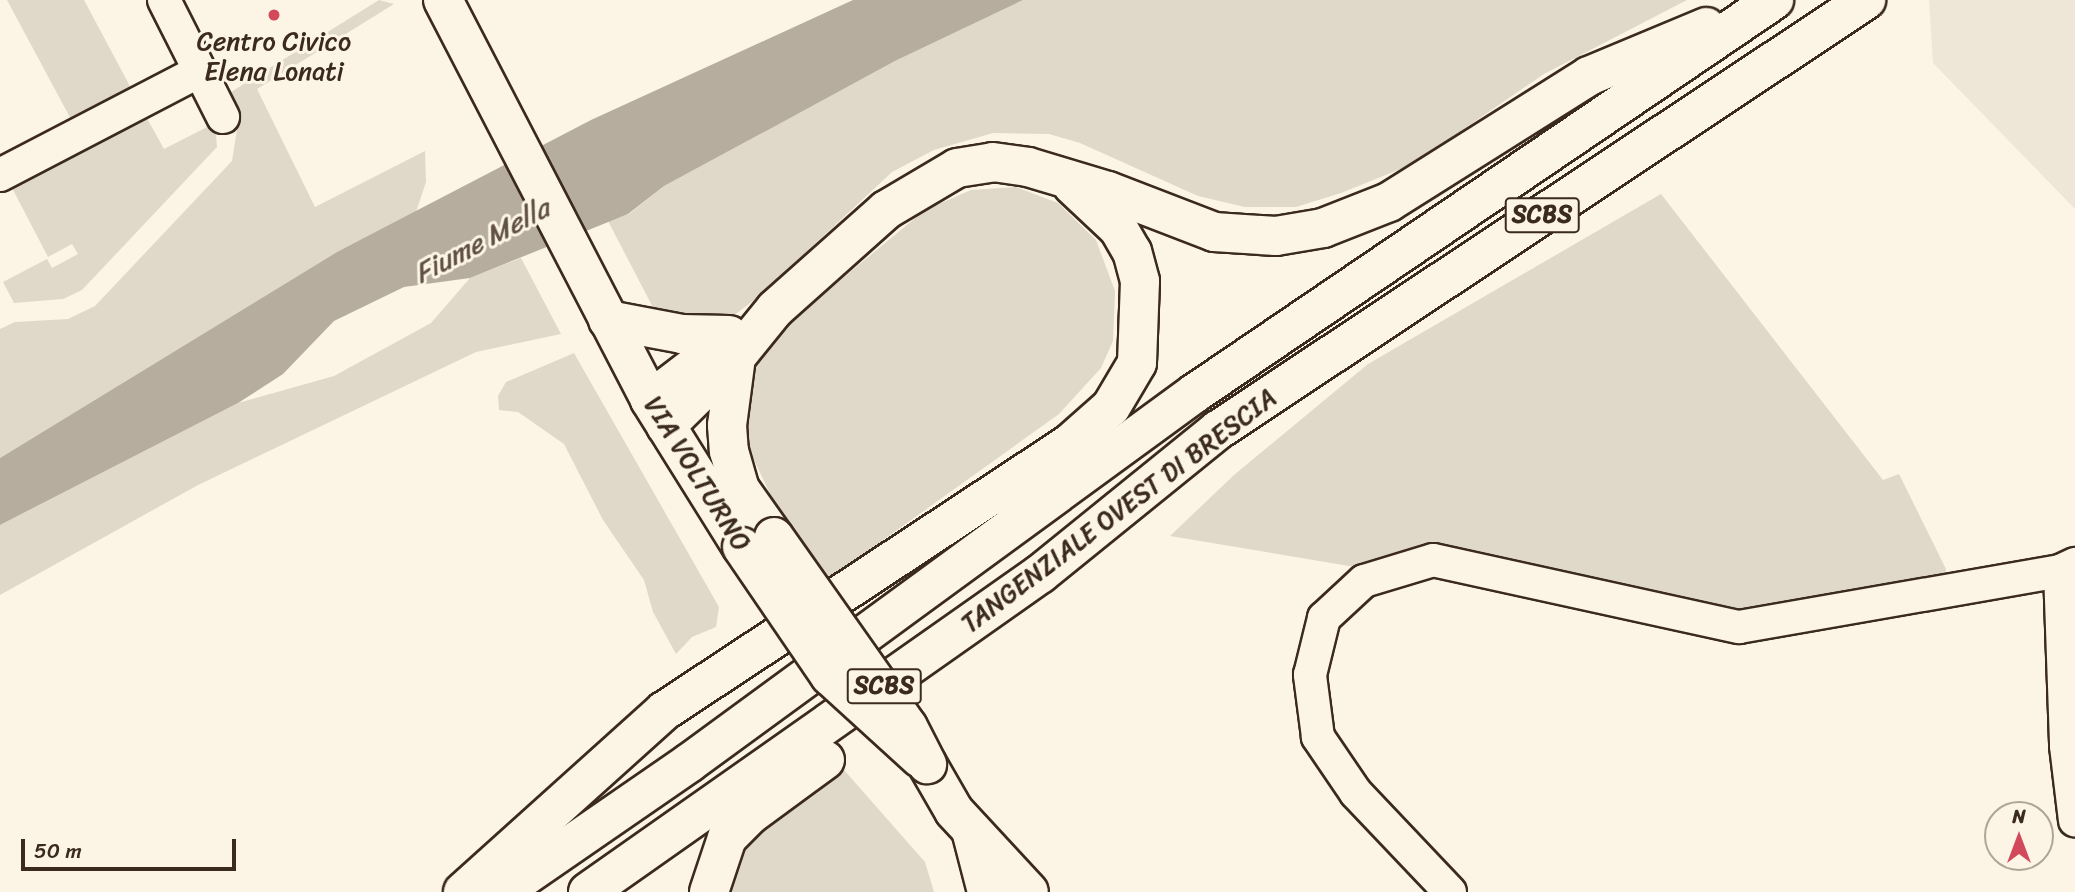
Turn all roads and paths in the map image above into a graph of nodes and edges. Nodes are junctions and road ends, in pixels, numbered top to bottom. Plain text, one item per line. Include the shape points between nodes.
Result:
1 (164, 0) edge
2 (443, 0) edge
3 (1769, 0) edge
4 (1774, 0) edge
5 (1866, 0) edge
6 (200, 71) junction
7 (223, 117) dead end
8 (0, 176) edge
9 (1066, 180) junction
10 (606, 317) junction
11 (733, 346) junction
12 (658, 413) junction
13 (1218, 430) junction
14 (758, 542) junction
15 (2067, 567) edge
16 (2071, 730) edge
17 (2075, 820) edge
18 (971, 830) junction
19 (463, 892) edge
20 (502, 892) edge
21 (588, 892) edge
22 (709, 892) edge
23 (987, 892) edge
24 (1028, 892) edge
25 (1450, 892) edge

1 - 6 street
2 - 10 main road, VIA VOLTURNO
3 - 9 main road via 1589,76 1389,202 1323,228 1276,236 1214,232 1108,191
4 - 20 main road, TANGENZIALE OVEST DI BRESCIA / SCBS via 1195,393 689,763
5 - 13 main road, TANGENZIALE OVEST DI BRESCIA / SCBS
6 - 7 street
6 - 8 street
9 - 11 main road via 993,162 957,168 886,210
9 - 19 main road via 1118,228 1132,252 1140,281 1137,363 1111,407 1068,445 664,711
10 - 11 main road
10 - 12 main road, VIA VOLTURNO
11 - 12 main road via 699,365
11 - 14 main road via 729,451
12 - 14 main road, VIA VOLTURNO
13 - 21 main road, TANGENZIALE OVEST DI BRESCIA / SCBS via 1040,574
13 - 22 main road via 1150,517 1028,614 750,815 727,838
14 - 18 main road, bridge via 908,727 954,811
15 - 16 street
15 - 25 street via 1739,627 1433,560 1364,581 1324,618 1310,675 1318,737 1356,793
16 - 17 street
18 - 23 main road
18 - 24 main road

